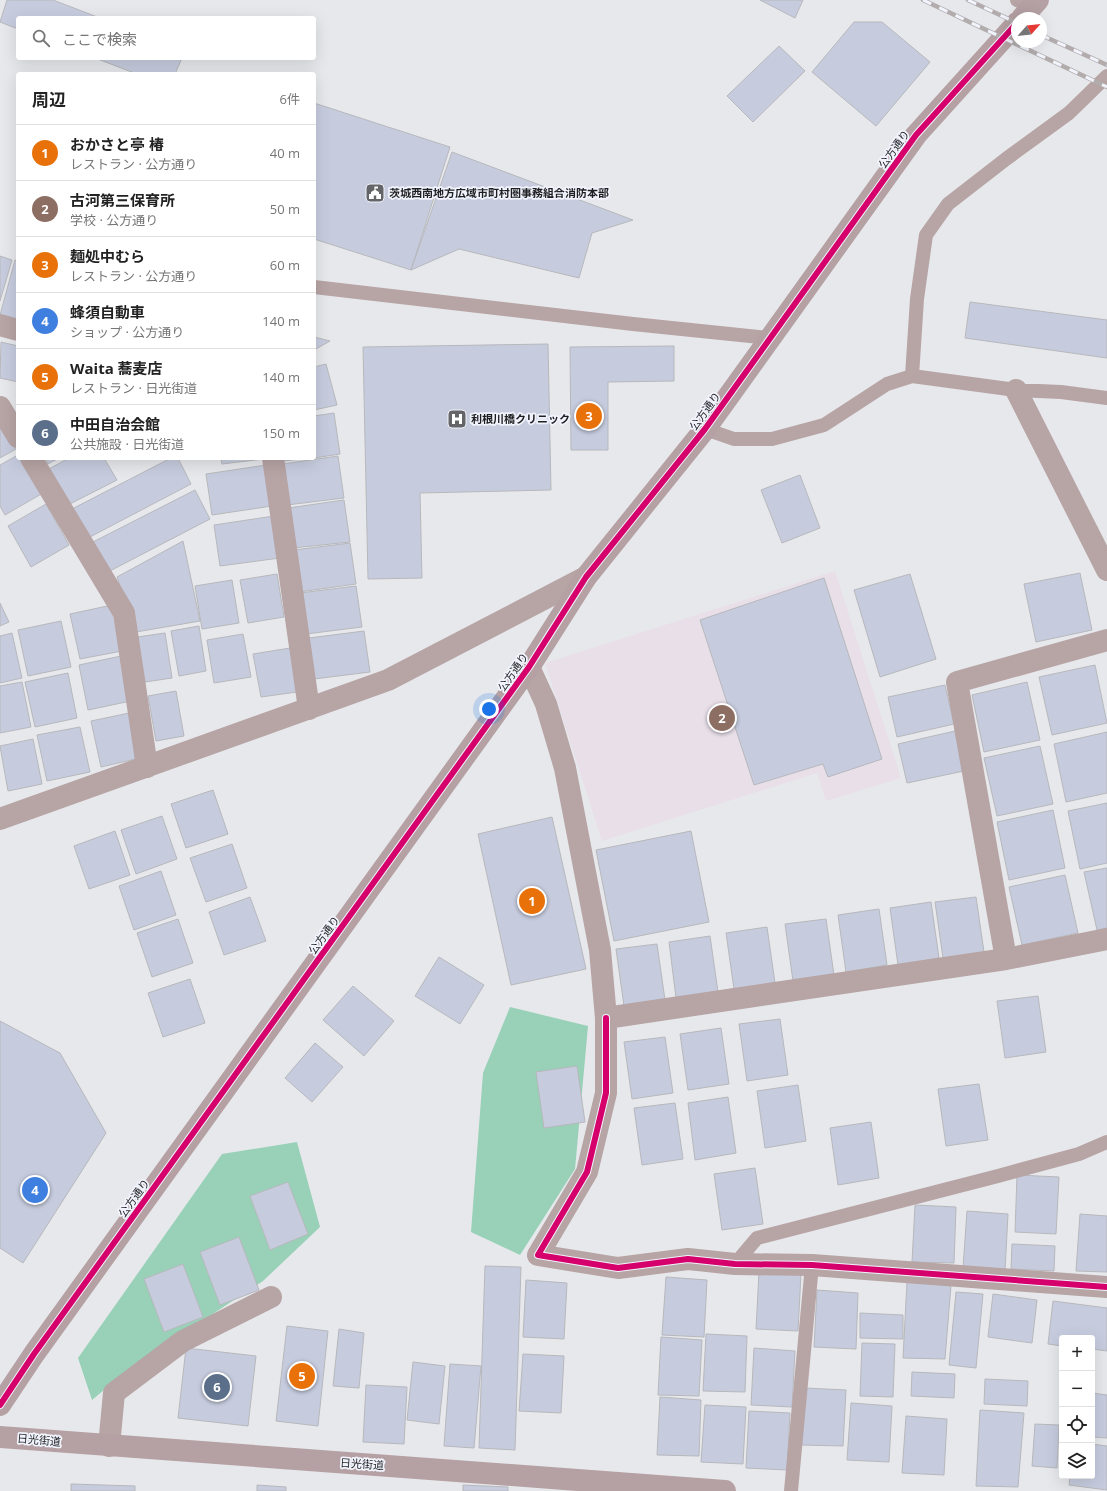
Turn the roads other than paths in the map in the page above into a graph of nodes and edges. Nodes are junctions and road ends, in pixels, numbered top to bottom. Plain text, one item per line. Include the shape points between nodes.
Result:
1 (1011, 30) edge
2 (1107, 76) edge
3 (316, 287) edge
4 (0, 325) edge
5 (16, 329) edge
6 (769, 338) junction
7 (912, 376) junction
8 (1016, 390) junction
9 (1107, 398) edge
10 (0, 407) edge
11 (705, 429) junction
12 (16, 434) edge
13 (32, 460) edge
14 (273, 460) edge
15 (1107, 570) edge
16 (586, 577) junction
17 (1107, 640) edge
18 (529, 667) junction
19 (309, 709) junction
20 (147, 767) junction
21 (0, 819) edge
22 (1107, 939) edge
23 (1006, 959) junction
24 (606, 1018) junction
25 (1107, 1142) edge
26 (735, 1264) junction
27 (812, 1265) junction
28 (1107, 1287) edge
29 (271, 1297) dead end
30 (0, 1405) edge
31 (0, 1437) edge
32 (109, 1446) junction
33 (635, 1488) edge
34 (725, 1491) edge
35 (791, 1491) edge

1 - 6 street, 公方通り via 916,135
2 - 7 lane via 1069,113 948,204 926,235 917,299
3 - 6 lane
4 - 5 street
6 - 11 street, 公方通り
7 - 8 lane
7 - 11 lane via 887,384 824,425 787,435 734,439
8 - 9 lane via 1062,392
8 - 15 street
10 - 12 street
11 - 16 street, 公方通り
13 - 20 street via 124,613
14 - 19 street
16 - 18 street, 公方通り
16 - 19 street via 388,680
17 - 23 street via 957,682
18 - 24 street via 546,704 565,768 600,950
18 - 30 street, 公方通り via 34,1354
19 - 20 street
20 - 21 street
22 - 23 street
23 - 24 street
24 - 26 street via 606,1094 587,1172 538,1255 618,1268 688,1259
25 - 26 lane via 1078,1154 998,1176 757,1238
26 - 27 street
27 - 28 street
27 - 35 lane
29 - 32 street via 183,1341 114,1393
31 - 32 street, 日光街道
32 - 33 street, 日光街道
33 - 34 street, 日光街道

